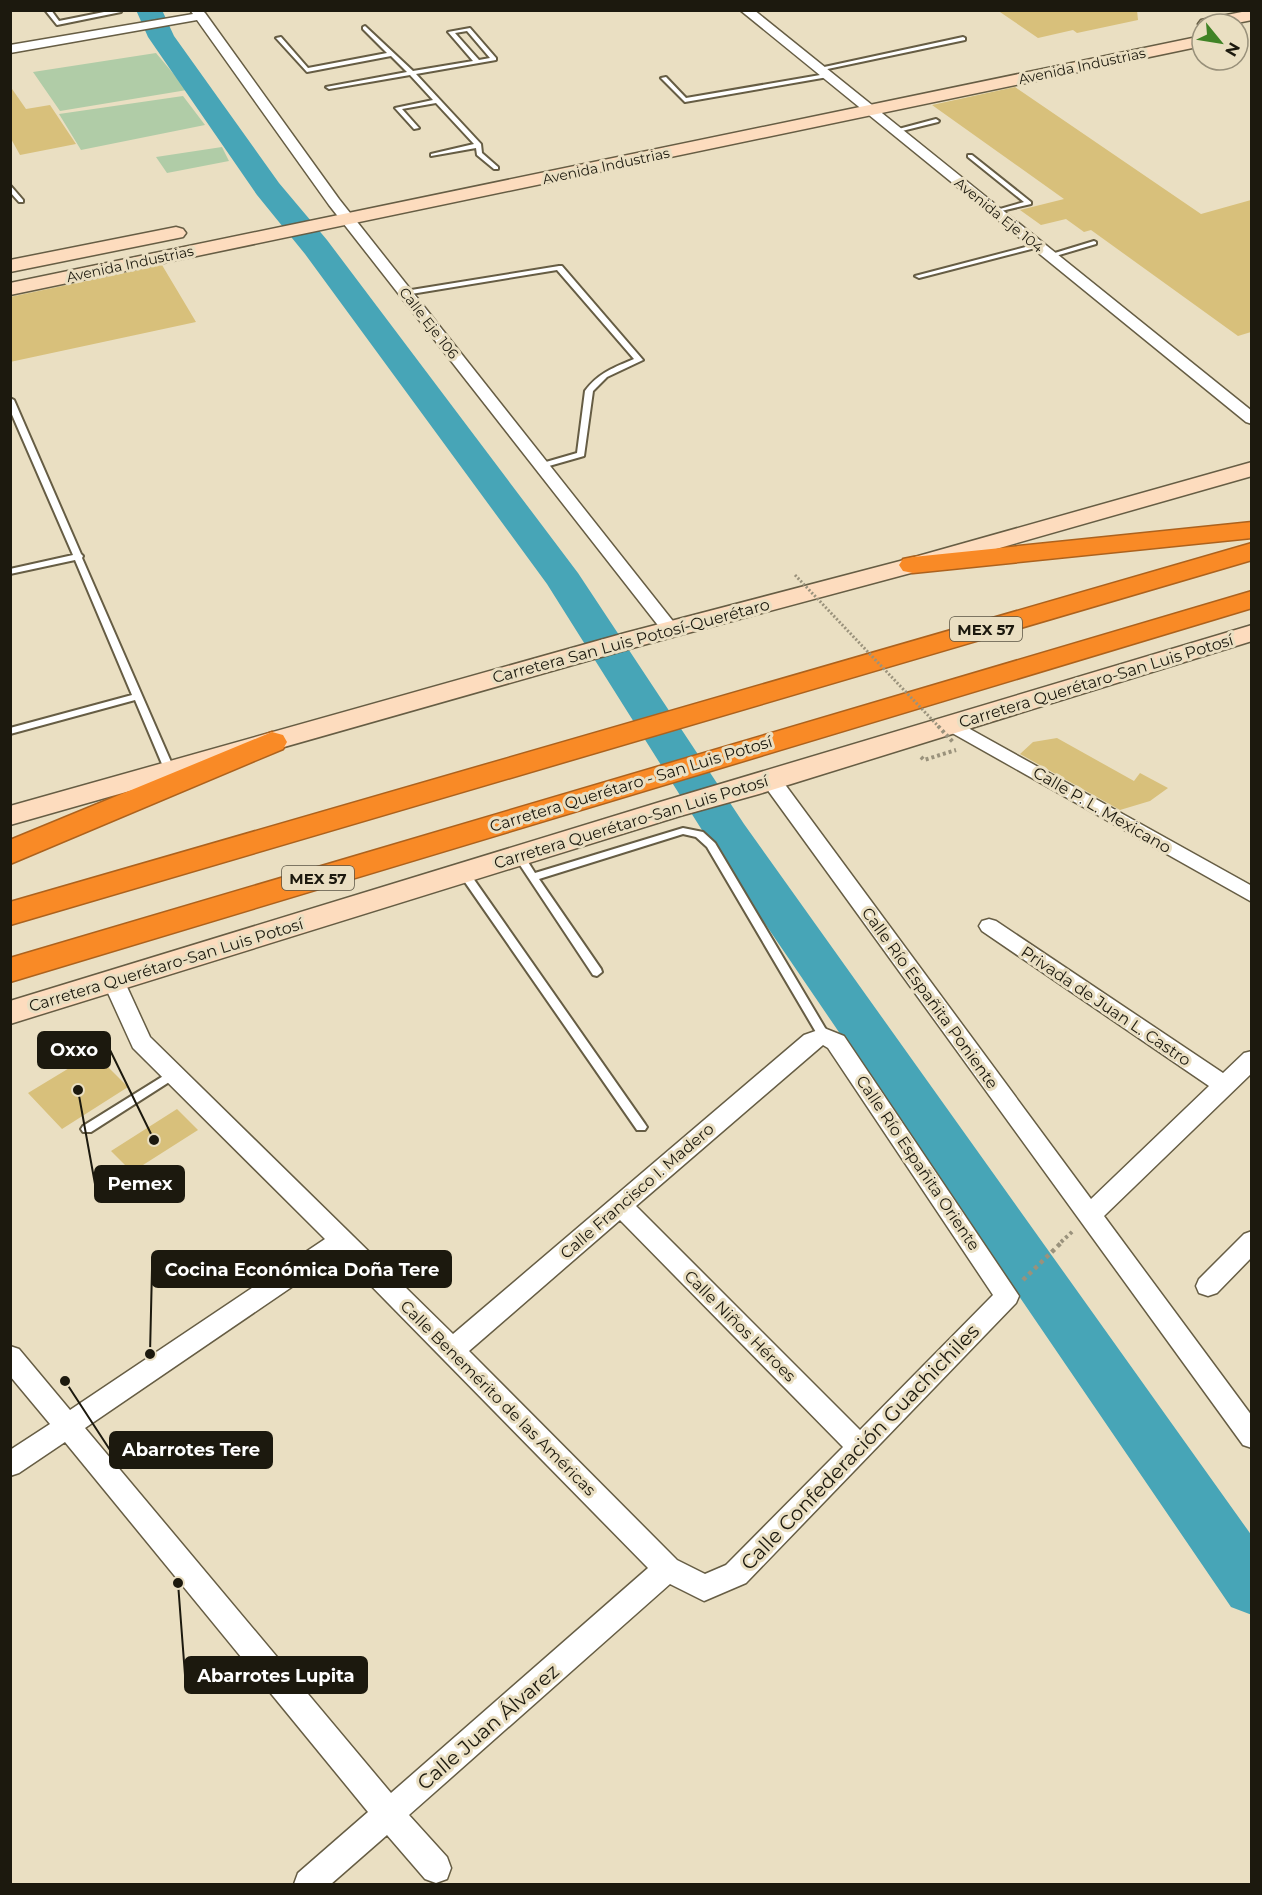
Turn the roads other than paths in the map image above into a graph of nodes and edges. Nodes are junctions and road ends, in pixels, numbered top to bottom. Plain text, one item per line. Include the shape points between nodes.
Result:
1 (48, 10) edge
2 (117, 10) edge
3 (746, 10) edge
4 (199, 13) edge
5 (1190, 27) edge
6 (365, 28) dead end
7 (279, 38) dead end
8 (963, 39) dead end
9 (1190, 44) edge
10 (10, 49) edge
11 (391, 54) junction
12 (478, 62) junction
13 (411, 72) junction
14 (822, 73) junction
15 (664, 78) dead end
16 (328, 87) dead end
17 (851, 96) junction
18 (436, 101) junction
19 (870, 111) junction
20 (737, 119) dead end
21 (936, 121) dead end
22 (416, 128) dead end
23 (894, 131) junction
24 (478, 146) junction
25 (433, 155) dead end
26 (970, 156) dead end
27 (519, 163) dead end
28 (496, 168) junction
29 (473, 173) dead end
30 (10, 187) edge
31 (357, 197) dead end
32 (21, 201) dead end
33 (334, 202) junction
34 (312, 206) dead end
35 (995, 212) junction
36 (348, 219) junction
37 (195, 229) dead end
38 (1094, 243) dead end
39 (1037, 246) junction
40 (1049, 256) junction
41 (10, 266) edge
42 (919, 276) dead end
43 (10, 289) edge
44 (405, 293) junction
45 (10, 400) edge
46 (1251, 419) edge
47 (542, 466) junction
48 (1251, 469) edge
49 (1251, 530) edge
50 (1251, 551) edge
51 (79, 556) junction
52 (912, 565) junction
53 (10, 572) edge
54 (1251, 599) edge
55 (670, 629) junction
56 (1251, 633) edge
57 (1221, 643) junction
58 (1251, 656) edge
59 (138, 696) junction
60 (10, 731) edge
61 (953, 734) junction
62 (272, 742) junction
63 (170, 771) junction
64 (760, 784) junction
65 (10, 816) edge
66 (10, 853) edge
67 (526, 866) junction
68 (464, 873) junction
69 (1251, 895) edge
70 (10, 914) edge
71 (989, 926) dead end
72 (10, 970) edge
73 (597, 972) dead end
74 (114, 982) junction
75 (10, 1013) edge
76 (824, 1036) junction
77 (1251, 1059) edge
78 (173, 1074) junction
79 (1224, 1085) junction
80 (641, 1127) dead end
81 (87, 1129) dead end
82 (620, 1205) junction
83 (1082, 1222) junction
84 (341, 1241) junction
85 (1251, 1241) edge
86 (1208, 1286) dead end
87 (1016, 1287) joint
88 (453, 1350) junction
89 (10, 1357) edge
90 (67, 1426) junction
91 (1251, 1437) edge
92 (860, 1447) junction
93 (10, 1465) edge
94 (667, 1569) junction
95 (704, 1588) joint
96 (389, 1814) junction
97 (436, 1868) dead end
98 (309, 1884) edge

1 - 2 lane via 57,23
3 - 14 street, Avenida Eje 104
4 - 10 street
4 - 33 street, Calle Eje 106
5 - 17 main road, Avenida Industrias
6 - 11 lane
7 - 11 lane via 307,70
8 - 14 lane
9 - 19 main road, Avenida Industrias
11 - 13 lane
12 - 12 lane via 494,59 468,29 451,32
12 - 13 lane
13 - 16 lane
13 - 18 lane
14 - 15 lane via 685,100
14 - 17 street, Avenida Eje 104
17 - 19 street, Avenida Eje 104
17 - 20 main road, Avenida Industrias
18 - 22 lane via 398,108
18 - 24 lane
19 - 23 street, Avenida Eje 104
19 - 36 main road, Avenida Industrias
21 - 23 lane
23 - 35 street, Avenida Eje 104
24 - 25 lane
24 - 28 lane via 479,154
26 - 35 lane via 1029,203
27 - 28 main road, Avenida Industrias
28 - 29 main road, Avenida Industrias
30 - 32 lane
31 - 33 main road
33 - 34 main road
33 - 36 street, Calle Eje 106
35 - 39 street, Avenida Eje 104
36 - 43 main road, Avenida Industrias
36 - 44 street, Calle Eje 106
37 - 41 main road, Avenida Industrias
38 - 40 lane
39 - 40 street, Avenida Eje 104
39 - 42 lane
40 - 46 street, Avenida Eje 104
44 - 47 street, Calle Eje 106
44 - 47 lane via 559,268 639,360 602,375 594,383 589,391 580,454
45 - 51 lane
47 - 55 street, Calle Eje 106
48 - 52 main road, Carretera San Luis Potosí-Querétaro
49 - 52 highway
50 - 70 highway, MEX 57
51 - 53 lane
51 - 59 lane
52 - 55 main road, Carretera San Luis Potosí-Querétaro
54 - 72 highway, Carretera Querétaro - San Luis Potosí / MEX 57
55 - 62 main road, Carretera San Luis Potosí-Querétaro
56 - 57 main road, Carretera Querétaro-San Luis Potosí
57 - 58 main road
57 - 61 main road, Carretera Querétaro-San Luis Potosí
59 - 60 lane
59 - 63 lane
61 - 64 main road, Carretera Querétaro-San Luis Potosí
61 - 69 street, Calle P. L. Mexicano
62 - 63 main road, Carretera San Luis Potosí-Querétaro
62 - 66 highway
63 - 65 main road, Carretera San Luis Potosí-Querétaro
64 - 67 main road, Carretera Querétaro-San Luis Potosí via 670,809
64 - 83 street, Calle Río Españita Poniente
67 - 68 main road, Carretera Querétaro-San Luis Potosí
67 - 73 lane
67 - 76 lane via 683,831 699,834 711,845
68 - 74 main road, Carretera Querétaro-San Luis Potosí
68 - 80 lane
71 - 79 street, Privada de Juan L. Castro
74 - 75 main road, Carretera Querétaro-San Luis Potosí
74 - 78 street, Calle Benemérito de las Américas via 141,1042
76 - 82 street, Calle Francisco I. Madero via 812,1041
76 - 87 street, Calle Río Españita Oriente via 836,1042
77 - 79 street
78 - 81 lane
78 - 84 street, Calle Benemérito de las Américas
79 - 83 street
82 - 88 street, Calle Francisco I. Madero
82 - 92 street, Calle Niños Héroes
83 - 91 street, Calle Río Españita Poniente
84 - 88 street, Calle Benemérito de las Américas
84 - 90 street
85 - 86 street
87 - 92 street, Calle Confederación Guachichiles
88 - 94 street, Calle Benemérito de las Américas
89 - 90 street
90 - 93 street
90 - 96 street
92 - 95 street, Calle Confederación Guachichiles via 736,1574
94 - 95 street, Calle Benemérito de las Américas
94 - 96 street, Calle Juan Álvarez
96 - 97 street
96 - 98 street, Calle Juan Álvarez

